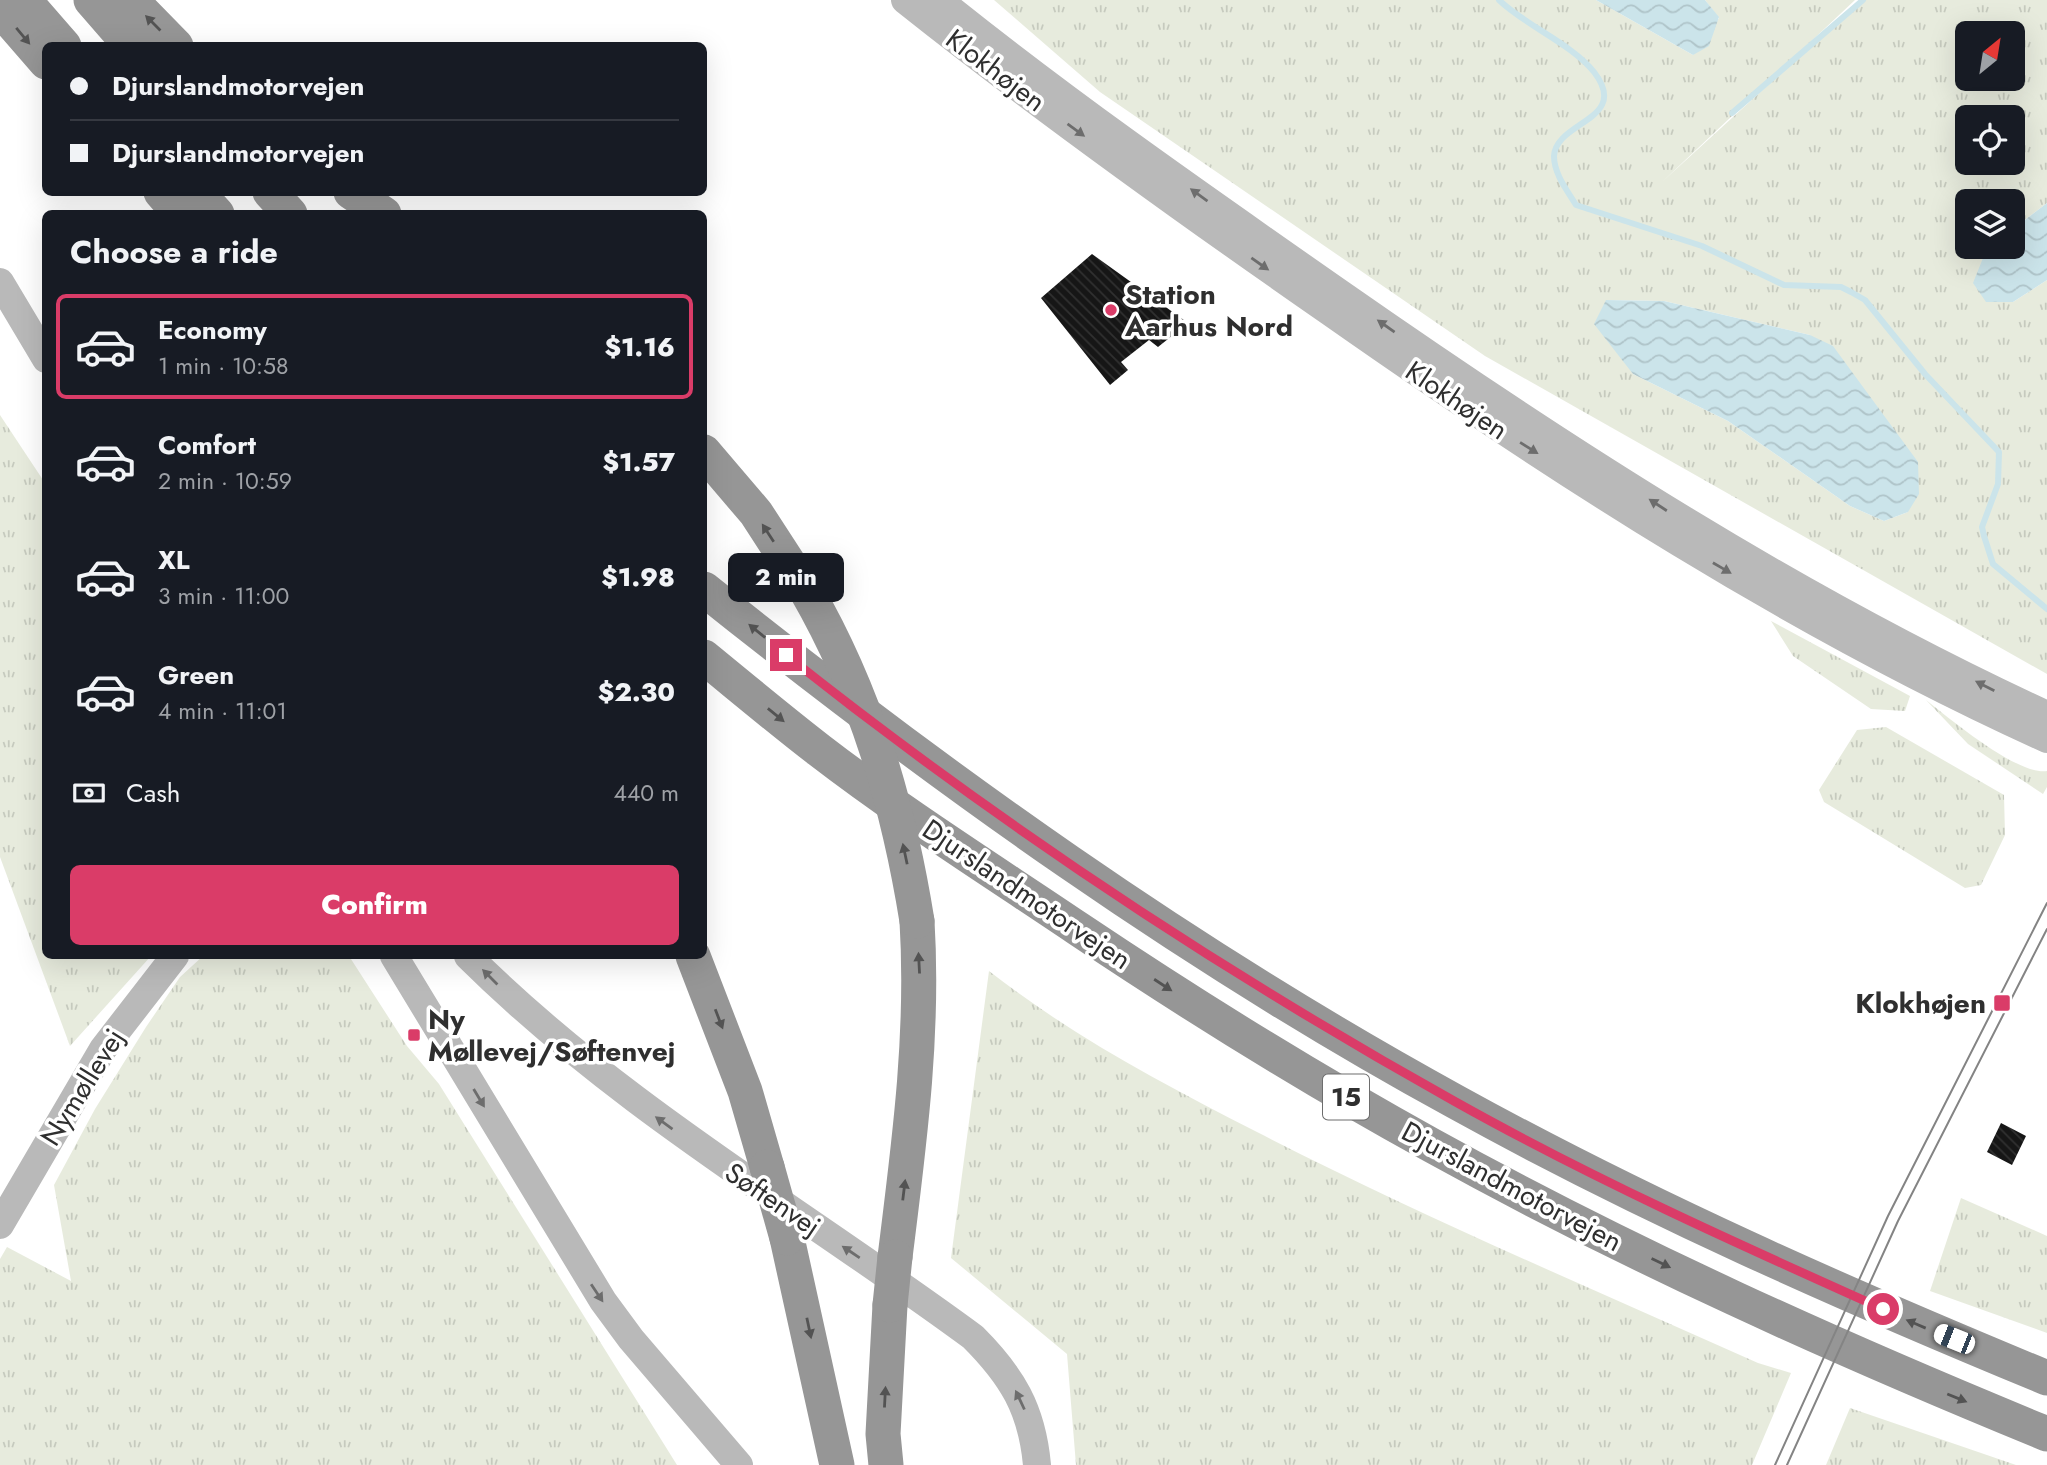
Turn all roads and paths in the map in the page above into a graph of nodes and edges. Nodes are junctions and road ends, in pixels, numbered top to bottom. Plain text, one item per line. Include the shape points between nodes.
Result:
1 (24, 0) edge
2 (91, 0) edge
3 (131, 0) edge
4 (905, 0) edge
5 (939, 0) edge
6 (0, 9) edge
7 (61, 42) edge
8 (128, 42) edge
9 (172, 42) edge
10 (42, 57) edge
11 (164, 196) edge
12 (201, 196) edge
13 (274, 196) edge
14 (358, 196) edge
15 (177, 210) edge
16 (214, 210) edge
17 (286, 210) edge
18 (378, 210) edge
19 (0, 282) edge
20 (42, 352) edge
21 (707, 456) edge
22 (707, 591) edge
23 (707, 659) edge
24 (2047, 715) edge
25 (2047, 739) edge
26 (173, 959) edge
27 (396, 959) edge
28 (471, 959) edge
29 (695, 959) edge
30 (0, 1225) edge
31 (2047, 1378) edge
32 (2047, 1434) edge
33 (739, 1465) edge
34 (837, 1465) edge
35 (886, 1465) edge
36 (1037, 1465) edge

1 - 7 highway
2 - 8 highway
9 -> 3 highway
4 -> 25 street, Klokhøjen via 1205,225 1471,411 1680,544 1814,622
24 -> 5 street, Klokhøjen via 1980,684 1689,525 1507,408 1204,199
6 -> 10 highway
11 - 15 highway
12 - 16 highway
13 - 17 highway
14 - 18 highway
19 - 20 street
35 -> 21 highway, bridge via 883,1434 890,1305 917,1086 921,988 917,921 895,807 873,733 834,640 756,513
31 -> 22 highway, Djurslandmotorvejen / 15 via 1737,1244 1455,1102 1186,940 982,803
23 -> 32 highway, Djurslandmotorvejen / 15 via 821,752 954,846 1168,988 1431,1146 1711,1288 1885,1368
26 - 30 street, Nymøllevej via 103,1049
27 -> 33 street via 603,1301
36 -> 28 street, Søftenvej via 1031,1423 1013,1383 972,1337 638,1103 518,1005
29 -> 34 highway, bridge via 745,1091 787,1238

